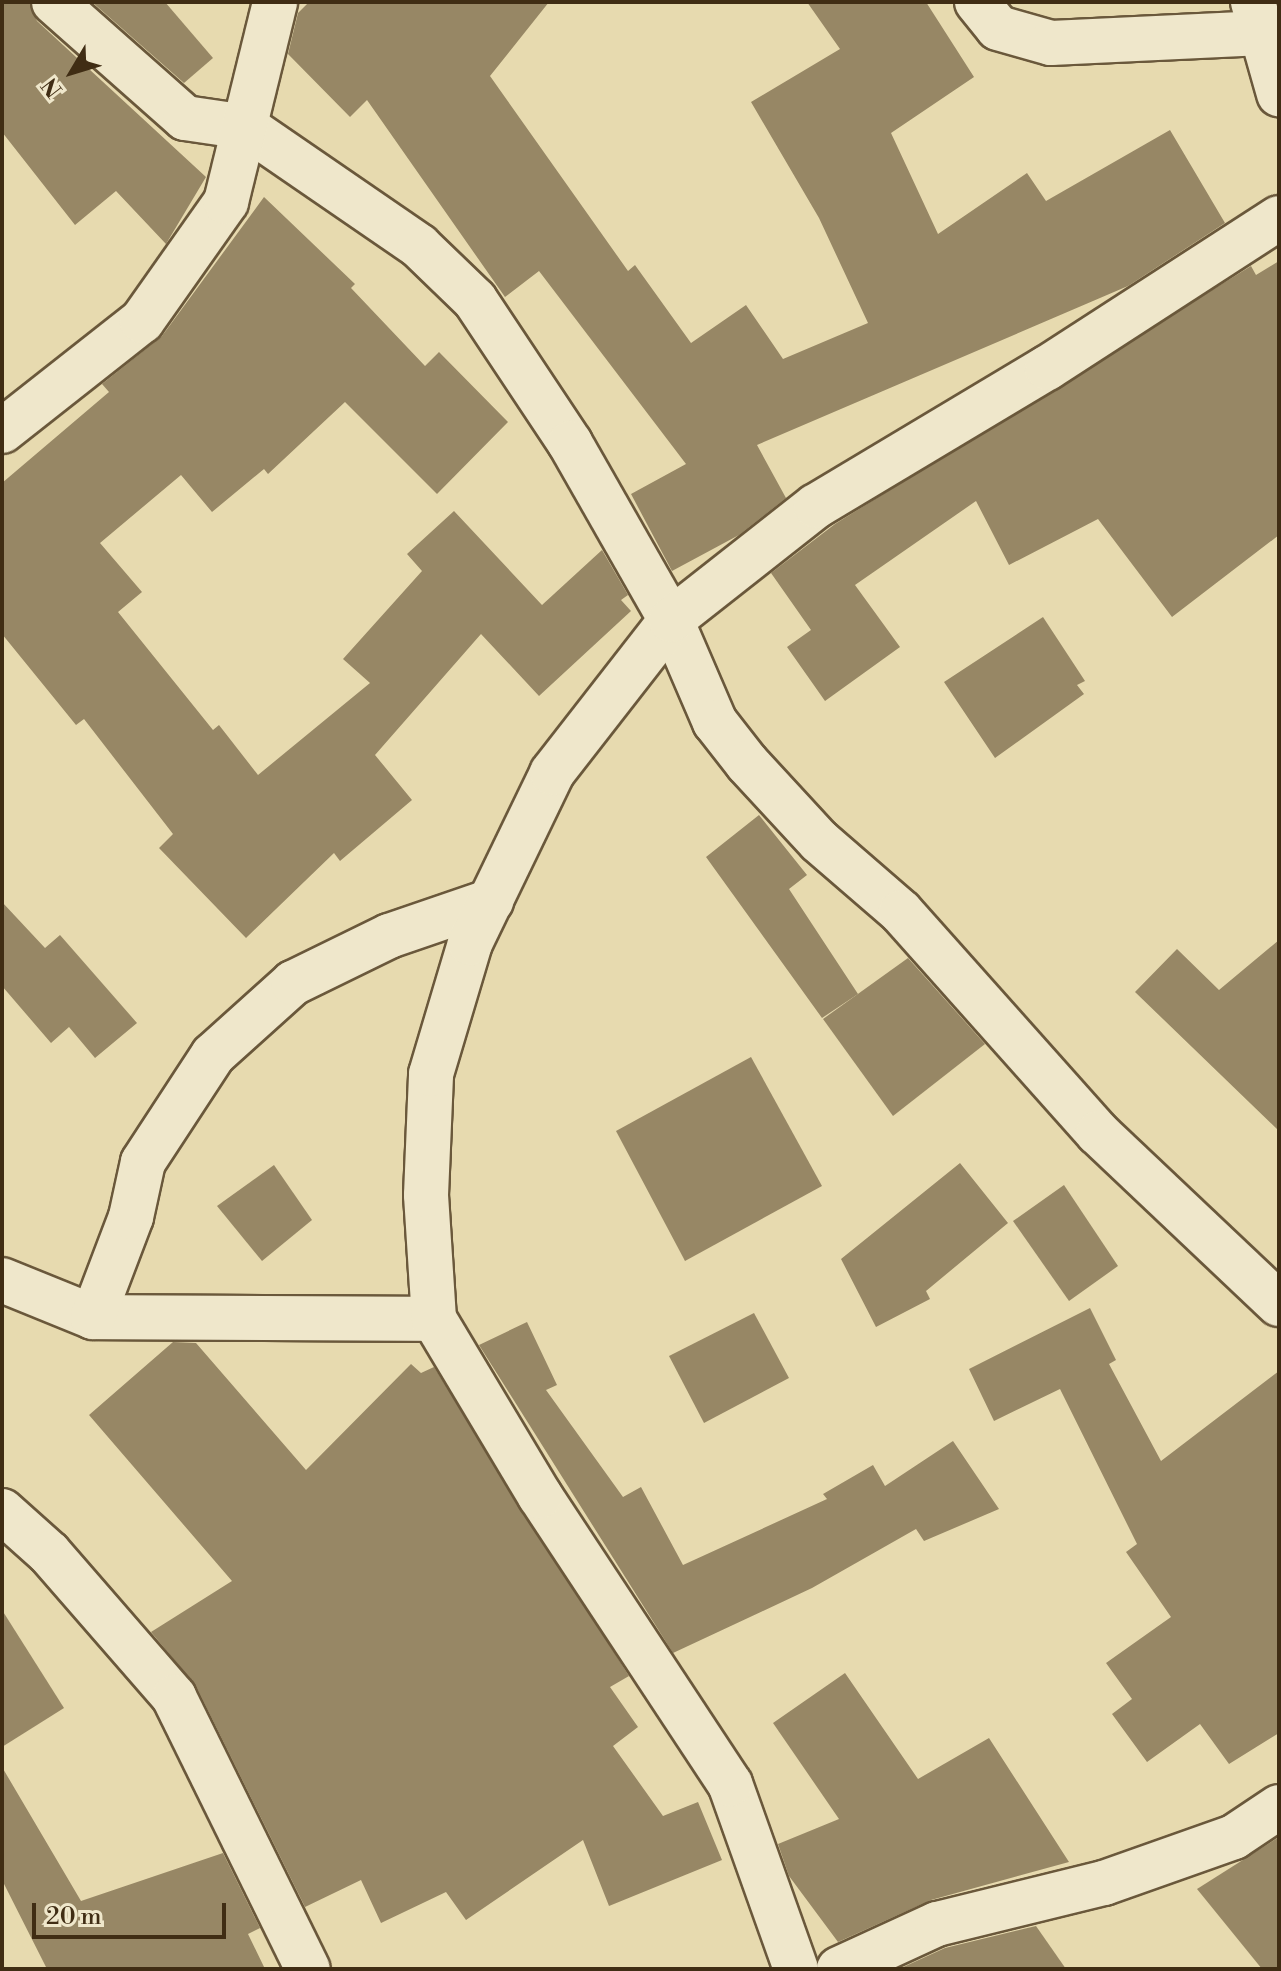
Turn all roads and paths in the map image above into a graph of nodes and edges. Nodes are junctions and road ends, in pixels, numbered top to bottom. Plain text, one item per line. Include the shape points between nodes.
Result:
1 (54, 2) edge
2 (275, 2) edge
3 (977, 2) edge
4 (1258, 18) edge
5 (1279, 94) edge
6 (246, 127) junction
7 (1279, 218) edge
8 (2, 431) edge
9 (671, 620) junction
10 (491, 901) junction
11 (2, 1280) edge
12 (1279, 1304) edge
13 (93, 1317) junction
14 (434, 1319) junction
15 (2, 1511) edge
16 (1279, 1807) edge
17 (308, 1969) edge
18 (796, 1969) edge
19 (839, 1969) edge

1 - 6 street via 185,118
2 - 6 street
3 - 4 street via 998,28 1051,43
4 - 5 street
6 - 8 street via 226,202 142,321
6 - 9 street via 419,246 475,300 570,443
7 - 9 street via 1047,368 816,506
9 - 10 street via 552,773
9 - 12 street via 715,722 747,763 819,841 901,912 1098,1133
10 - 13 street via 389,936 293,983 213,1055 143,1162 131,1217
10 - 14 street via 470,943 431,1074 426,1195
11 - 13 street
13 - 14 street
14 - 18 street via 540,1496 730,1784
15 - 17 street via 49,1553 174,1697
16 - 19 street via 1234,1837 1104,1883 937,1924

